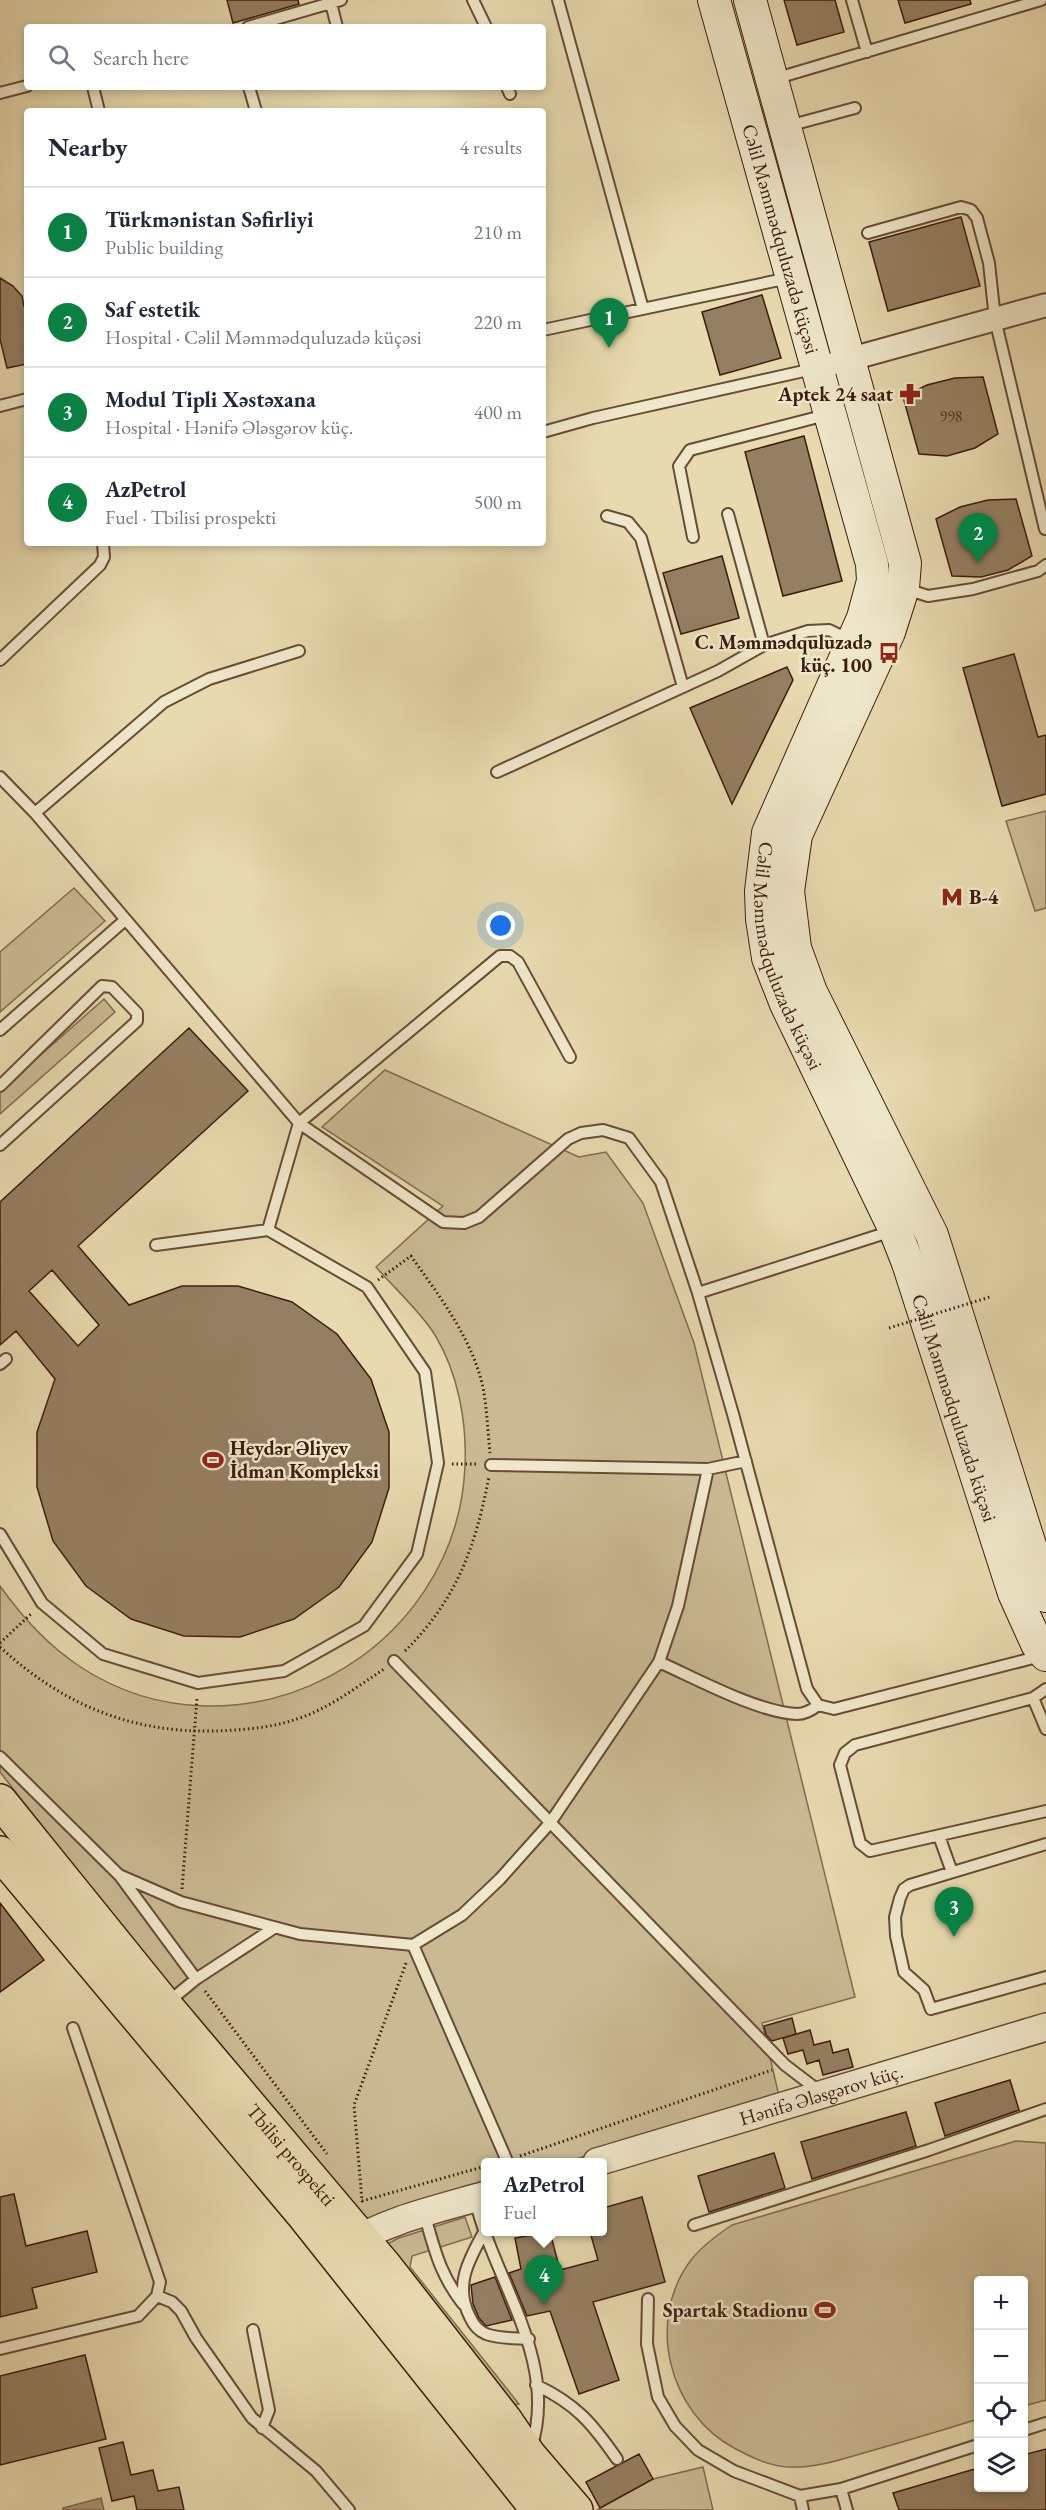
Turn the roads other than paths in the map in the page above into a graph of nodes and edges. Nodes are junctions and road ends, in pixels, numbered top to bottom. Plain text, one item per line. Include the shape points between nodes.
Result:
1 (473, 0) edge
2 (558, 0) edge
3 (714, 0) edge
4 (750, 0) edge
5 (852, 0) edge
6 (1041, 0) edge
7 (336, 1) edge
8 (258, 24) edge
9 (337, 24) edge
10 (485, 24) edge
11 (867, 52) junction
12 (772, 80) junction
13 (24, 87) edge
14 (94, 90) edge
15 (250, 90) edge
16 (0, 93) edge
17 (98, 108) edge
18 (255, 108) edge
19 (855, 108) dead end
20 (784, 126) junction
21 (868, 233) dead end
22 (793, 277) junction
23 (1046, 305) edge
24 (643, 309) junction
25 (995, 319) junction
26 (546, 329) edge
27 (850, 360) junction
28 (817, 368) junction
29 (24, 400) edge
30 (0, 406) edge
31 (829, 414) junction
32 (546, 431) edge
33 (728, 514) dead end
34 (607, 516) dead end
35 (1045, 529) edge
36 (693, 537) dead end
37 (103, 546) edge
38 (1046, 565) edge
39 (873, 581) junction
40 (903, 588) junction
41 (852, 641) junction
42 (764, 645) junction
43 (299, 651) dead end
44 (0, 660) edge
45 (683, 687) junction
46 (497, 772) dead end
47 (0, 777) edge
48 (35, 813) junction
49 (125, 920) junction
50 (0, 1030) edge
51 (570, 1057) dead end
52 (0, 1086) edge
53 (299, 1122) junction
54 (0, 1144) edge
55 (268, 1230) junction
56 (895, 1230) junction
57 (156, 1245) dead end
58 (698, 1293) junction
59 (746, 1461) junction
60 (491, 1464) road end
61 (708, 1469) junction
62 (0, 1534) edge
63 (1046, 1596) edge
64 (1046, 1655) edge
65 (394, 1661) road end
66 (659, 1662) junction
67 (1046, 1689) edge
68 (1033, 1698) junction
69 (818, 1705) junction
70 (1046, 1729) edge
71 (0, 1757) edge
72 (0, 1801) edge
73 (1046, 1811) edge
74 (550, 1823) junction
75 (939, 1836) junction
76 (1046, 1844) edge
77 (0, 1853) edge
78 (952, 1872) junction
79 (119, 1875) junction
80 (274, 1928) junction
81 (412, 1946) junction
82 (1046, 1977) edge
83 (196, 1979) junction
84 (165, 2005) junction
85 (1046, 2027) edge
86 (73, 2028) dead end
87 (824, 2095) junction
88 (1046, 2109) edge
89 (506, 2158) edge
90 (607, 2160) edge
91 (480, 2197) edge
92 (424, 2213) junction
93 (694, 2225) dead end
94 (360, 2236) junction
95 (482, 2236) edge
96 (484, 2236) edge
97 (334, 2255) junction
98 (157, 2296) junction
99 (648, 2299) dead end
100 (463, 2304) junction
101 (253, 2330) dead end
102 (529, 2339) junction
103 (0, 2349) edge
104 (536, 2385) junction
105 (1046, 2423) edge
106 (262, 2428) junction
107 (1028, 2428) edge
108 (974, 2446) edge
109 (529, 2455) junction
110 (617, 2459) dead end
111 (841, 2489) junction
112 (800, 2496) junction
113 (349, 2510) edge
114 (538, 2510) edge
115 (576, 2510) edge
116 (803, 2510) edge
117 (847, 2510) edge

1 - 10 lane
2 - 24 lane
3 - 22 main road, Cəlil Məmmədquluzadə küçəsi
4 - 12 main road, Cəlil Məmmədquluzadə küçəsi
5 - 11 lane
6 - 11 lane
7 - 8 lane
7 - 9 lane
11 - 12 lane
12 - 20 main road, Cəlil Məmmədquluzadə küçəsi
13 - 16 lane
14 - 17 lane
15 - 18 lane
19 - 20 lane
20 - 27 main road, Cəlil Məmmədquluzadə küçəsi
21 - 25 lane via 961,207 971,210 977,218 989,263
22 - 24 lane
22 - 28 main road, Cəlil Məmmədquluzadə küçəsi
23 - 25 street
24 - 26 lane
25 - 27 street
25 - 35 lane
27 - 28 street
27 - 40 main road, Cəlil Məmmədquluzadə küçəsi via 904,556
28 - 31 main road, Cəlil Məmmədquluzadə küçəsi
28 - 32 lane
29 - 30 lane
31 - 36 lane via 690,450 679,466
31 - 39 main road, Cəlil Məmmədquluzadə küçəsi via 862,524
33 - 42 lane
34 - 45 lane via 628,522 641,538
37 - 44 lane via 100,564
38 - 40 lane via 1038,571 973,589 928,596
39 - 40 main road
39 - 41 main road, Cəlil Məmmədquluzadə küçəsi
40 - 63 main road, Cəlil Məmmədquluzadə küçəsi via 889,632 796,835 788,891 795,948 811,993 932,1235
41 - 42 lane via 829,630 808,631
41 - 56 main road, Cəlil Məmmədquluzadə küçəsi via 768,834 762,919 768,958 786,1004
42 - 45 lane
43 - 48 lane via 209,680 164,702
45 - 46 lane
47 - 48 lane
48 - 49 lane
49 - 50 lane
49 - 53 lane
51 - 53 lane via 518,962 510,956 500,956
52 - 54 lane via 102,986 112,987 137,1013 137,1021
53 - 55 lane
53 - 58 lane via 443,1222 464,1223 478,1217 568,1138 603,1130 629,1138 661,1182
55 - 57 lane
55 - 62 lane via 367,1287 426,1372 438,1463 417,1554 364,1626 284,1671 198,1683 103,1654 42,1603
56 - 58 lane
56 - 64 main road, Cəlil Məmmədquluzadə küçəsi via 1014,1593
58 - 59 lane
59 - 61 lane
59 - 69 lane via 807,1689
60 - 61 lane
61 - 66 lane via 678,1606
64 - 69 lane via 834,1709
65 - 74 lane
66 - 69 lane via 760,1706 798,1714
66 - 74 lane
67 - 68 lane
68 - 70 lane
68 - 75 lane via 855,1745 845,1753 840,1765 860,1843 870,1851
71 - 79 lane
72 - 84 main road, Tbilisi prospekti
73 - 75 lane
74 - 81 lane via 462,1915
74 - 87 lane via 785,2065
75 - 78 lane
76 - 78 lane
77 - 97 main road, Tbilisi prospekti
78 - 82 lane via 904,1889 895,1917 904,1972 924,1990 931,2009
79 - 80 lane via 181,1902
79 - 83 lane
80 - 81 lane
80 - 83 lane
81 - 89 lane
83 - 84 lane
84 - 94 main road, Tbilisi prospekti
85 - 87 street, Hənifə Ələsgərov küç.
86 - 98 lane via 155,2261 160,2282
87 - 90 street, Hənifə Ələsgərov küç.
88 - 93 lane
91 - 92 street
92 - 94 street
92 - 100 lane via 446,2283
94 - 97 street
94 - 109 main road, Tbilisi prospekti
95 - 100 lane via 462,2278
96 - 102 lane
97 - 114 main road, Tbilisi prospekti
98 - 103 lane via 138,2316
98 - 106 lane via 181,2311 196,2338
99 - 112 lane via 651,2368 658,2397 675,2426 698,2450 734,2471
100 - 102 lane via 484,2333
101 - 106 lane via 269,2410
102 - 104 lane
104 - 109 lane via 534,2440
104 - 110 lane via 563,2397 582,2412
105 - 107 lane
106 - 113 lane via 316,2471
108 - 111 lane
109 - 115 main road, Tbilisi prospekti
111 - 112 lane
111 - 117 lane
112 - 116 lane

